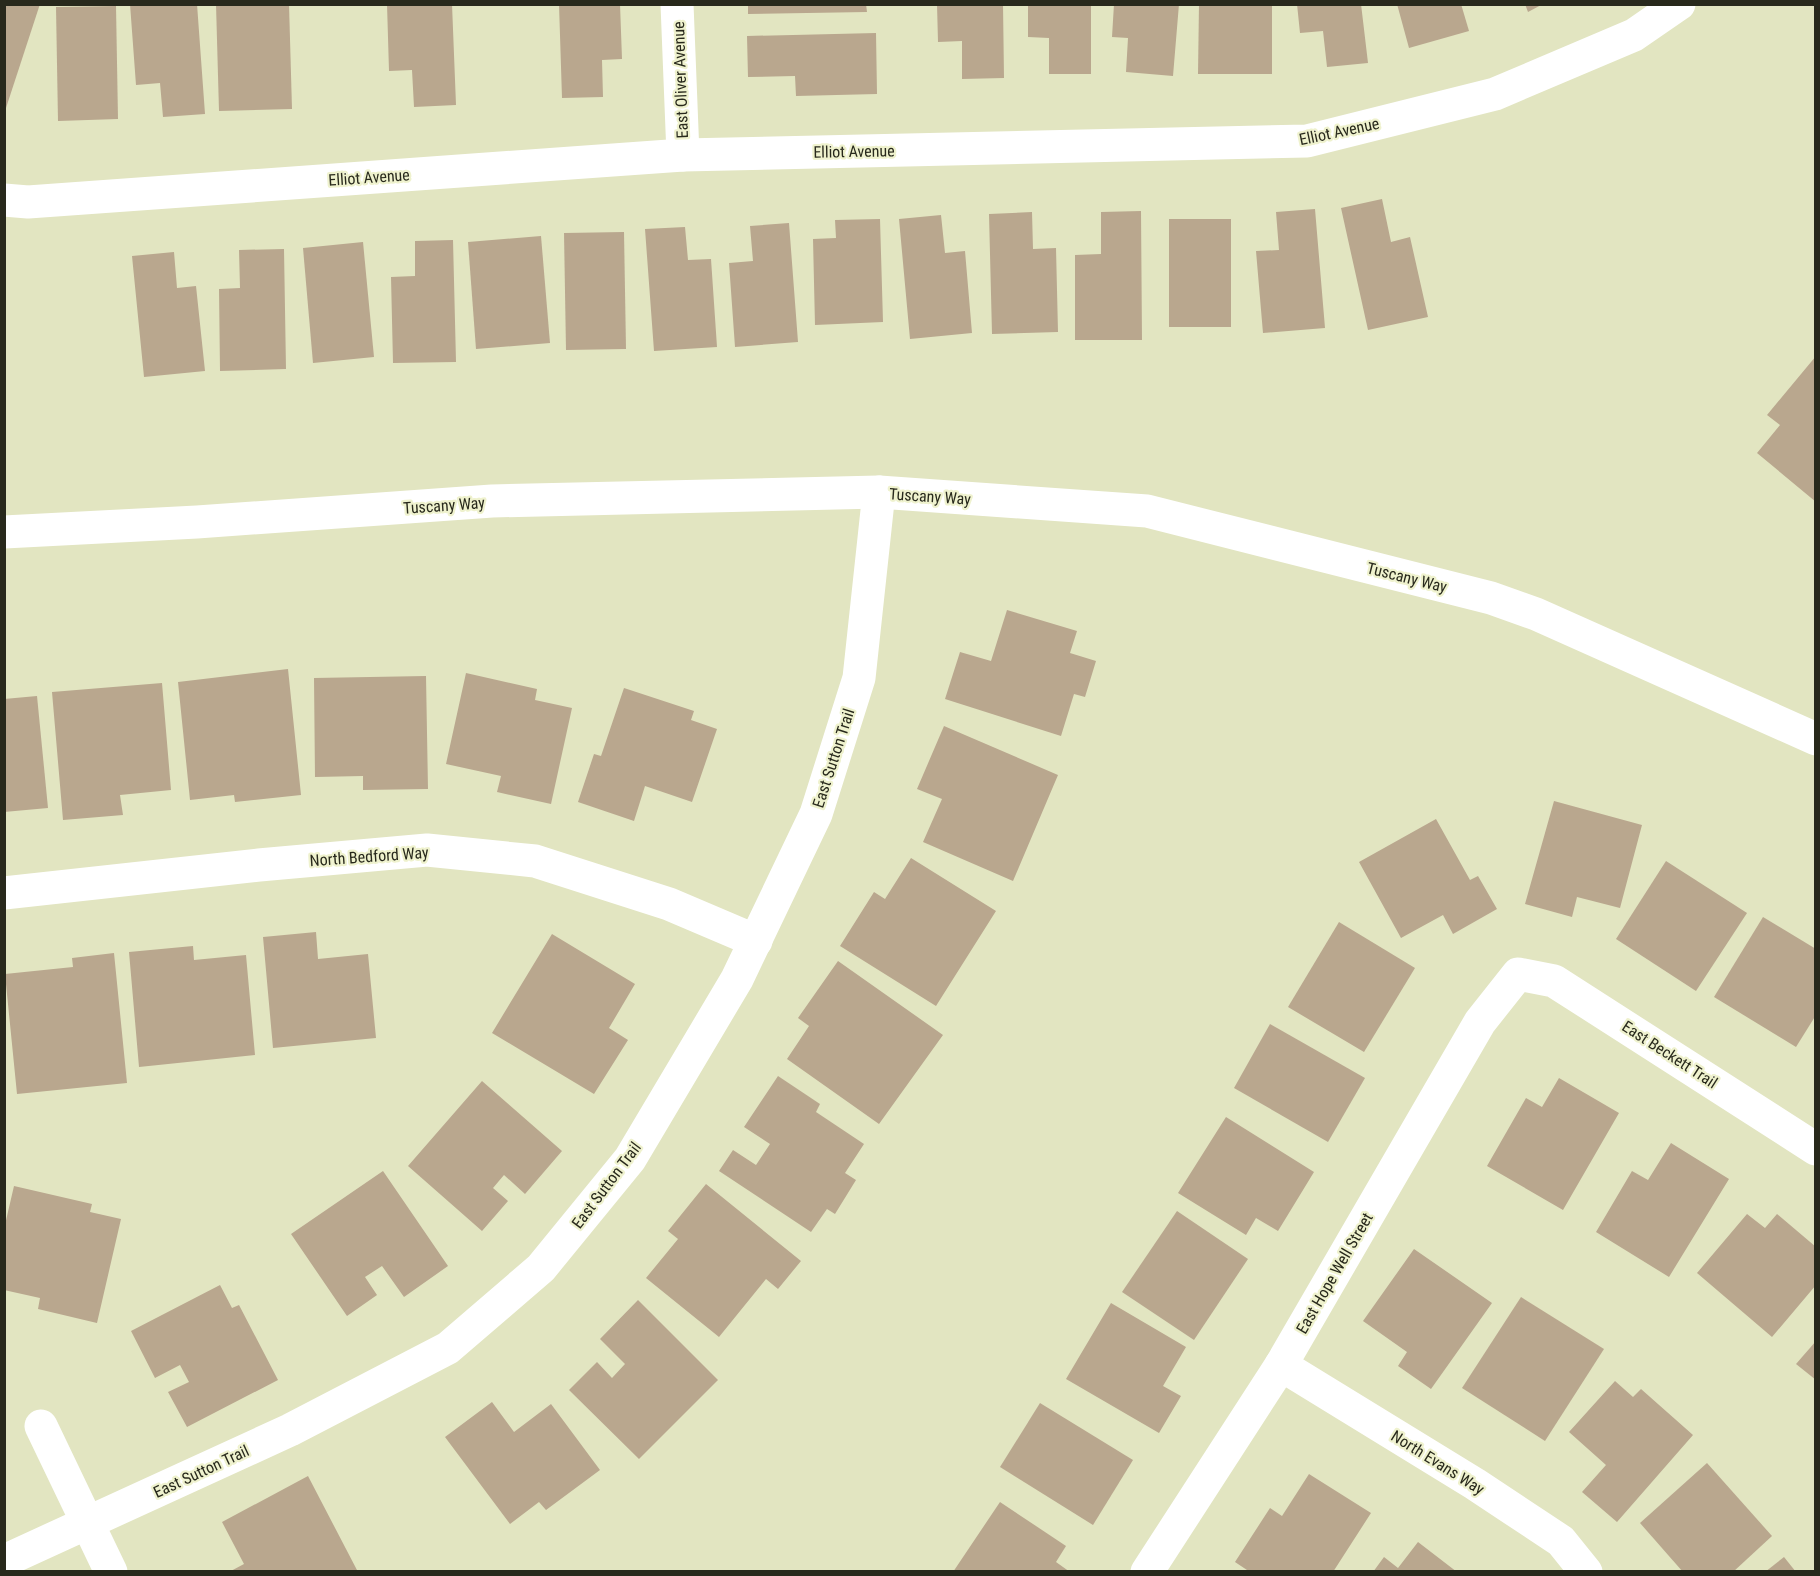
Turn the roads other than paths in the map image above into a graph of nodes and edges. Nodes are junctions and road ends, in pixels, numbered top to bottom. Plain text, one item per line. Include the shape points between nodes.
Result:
1 (677, 4) edge
2 (1679, 4) edge
3 (683, 154) junction
4 (4, 200) edge
5 (879, 492) junction
6 (4, 532) edge
7 (1815, 739) edge
8 (4, 893) edge
9 (756, 941) junction
10 (1518, 974) joint
11 (1815, 1149) edge
12 (1281, 1365) junction
13 (41, 1426) dead end
14 (88, 1522) junction
15 (4, 1561) edge
16 (111, 1572) edge
17 (1147, 1572) edge
18 (1586, 1572) edge

1 - 3 street, East Oliver Avenue
2 - 3 street, Elliot Avenue via 1634,35 1495,94 1307,141
3 - 4 street, Elliot Avenue via 28,202
5 - 6 street, Tuscany Way via 492,501 209,522
5 - 7 street, Tuscany Way via 1147,511 1491,598 1536,614
5 - 9 street, East Sutton Trail via 858,678 816,814
8 - 9 street, North Bedford Way via 426,850 535,861 669,904
9 - 14 street, East Sutton Trail via 630,1160 541,1268 448,1348 290,1430
10 - 11 street, East Beckett Trail via 1554,981
10 - 12 street, East Hope Well Street via 1480,1022
12 - 17 street, East Hope Well Street
12 - 18 street, North Evans Way via 1561,1541
13 - 14 street
14 - 15 street, East Sutton Trail
14 - 16 street

